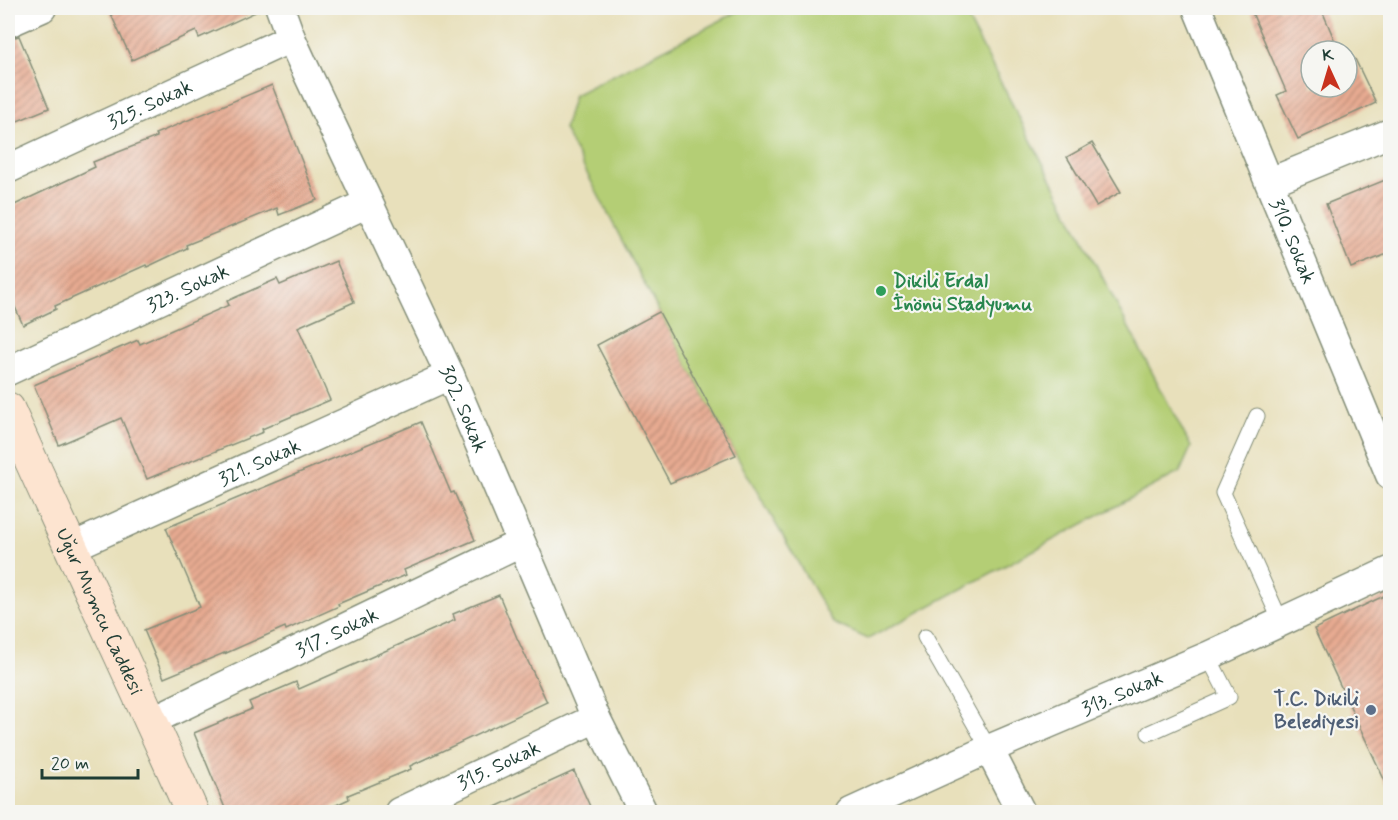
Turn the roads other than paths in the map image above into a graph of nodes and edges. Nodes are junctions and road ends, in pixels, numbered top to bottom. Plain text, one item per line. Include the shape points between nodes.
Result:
1 (42, 8) edge
2 (280, 8) edge
3 (1197, 8) edge
4 (8, 23) edge
5 (291, 38) junction
6 (1390, 133) edge
7 (8, 169) edge
8 (1270, 182) junction
9 (368, 203) junction
10 (8, 370) edge
11 (450, 375) junction
12 (8, 409) edge
13 (1257, 416) dead end
14 (1390, 475) edge
15 (521, 543) junction
16 (70, 548) junction
17 (1390, 571) edge
18 (1281, 622) junction
19 (924, 637) dead end
20 (1208, 656) junction
21 (596, 718) junction
22 (151, 721) junction
23 (1149, 733) dead end
24 (989, 749) junction
25 (192, 813) edge
26 (399, 813) edge
27 (643, 813) edge
28 (851, 813) edge
29 (1021, 813) edge

1 - 4 street
2 - 5 street, 302. Sokak
3 - 8 street, 310. Sokak
5 - 7 street, 325. Sokak
5 - 9 street, 302. Sokak
6 - 8 street
8 - 14 street, 310. Sokak
9 - 10 street, 323. Sokak
9 - 11 street, 302. Sokak
11 - 15 street, 302. Sokak
11 - 16 street, 321. Sokak
12 - 16 street, Uğur Mumcu Caddesi
13 - 18 lane via 1223,493
15 - 21 street, 302. Sokak
15 - 22 street, 317. Sokak
16 - 22 street, Uğur Mumcu Caddesi
17 - 18 street, 313. Sokak
18 - 20 street, 313. Sokak
19 - 24 lane
20 - 23 lane via 1229,697
20 - 24 street, 313. Sokak
21 - 26 street, 315. Sokak
21 - 27 street, 302. Sokak
22 - 25 street, Uğur Mumcu Caddesi
24 - 28 street, 313. Sokak
24 - 29 street

